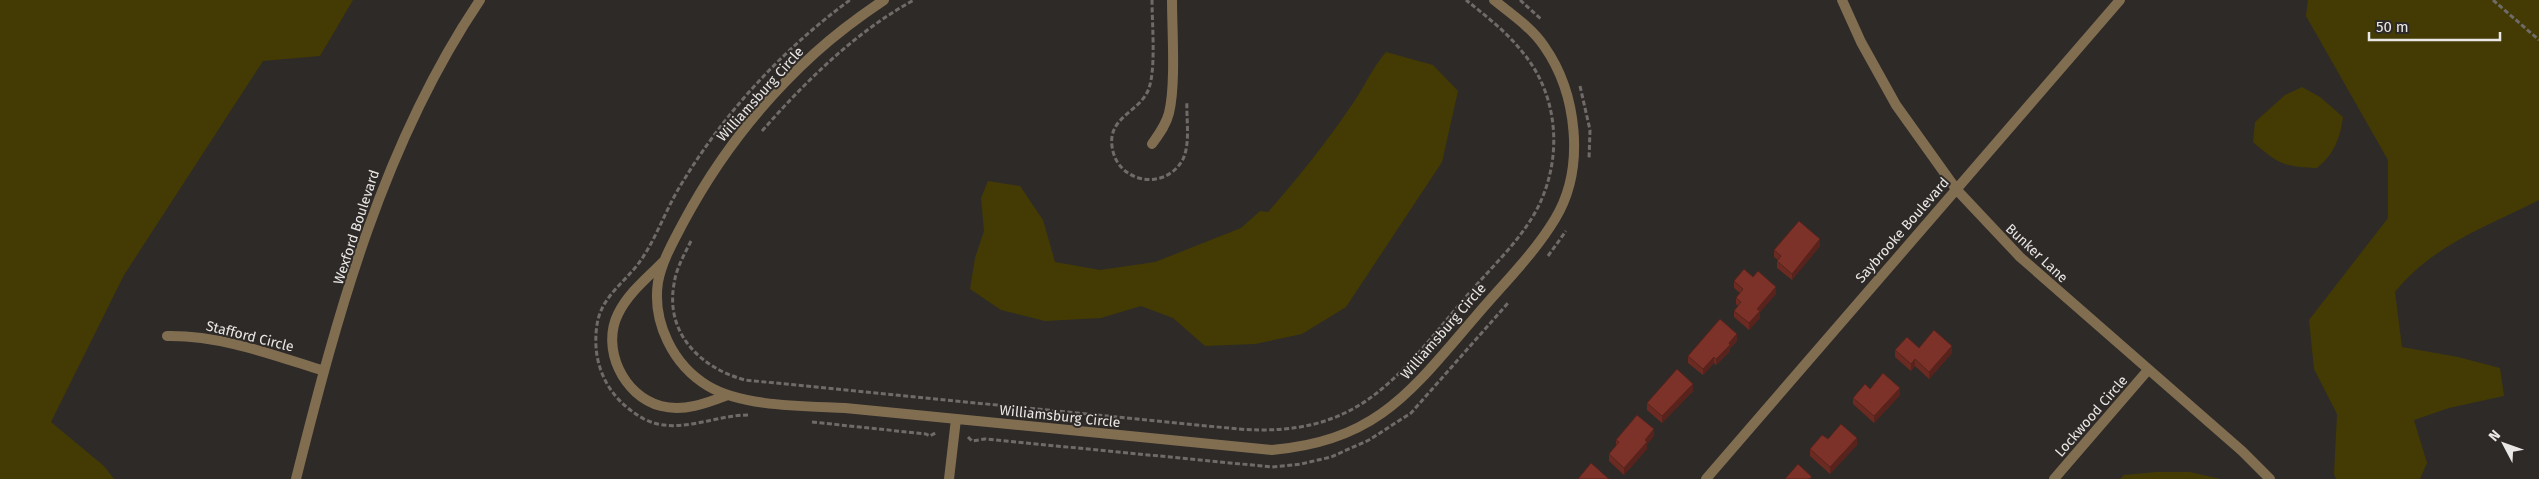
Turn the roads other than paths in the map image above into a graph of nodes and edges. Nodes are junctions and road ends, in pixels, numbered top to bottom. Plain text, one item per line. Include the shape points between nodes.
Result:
1 (480, 0) edge
2 (884, 0) edge
3 (1172, 0) edge
4 (1494, 0) edge
5 (1842, 0) edge
6 (2120, 0) edge
7 (1152, 144) dead end
8 (1956, 189) junction
9 (665, 260) junction
10 (167, 336) dead end
11 (2148, 370) junction
12 (324, 371) junction
13 (728, 395) junction
14 (956, 419) junction
15 (296, 479) edge
16 (949, 479) edge
17 (1706, 479) edge
18 (2054, 479) edge
19 (2270, 479) edge

1 - 12 street, Wexford Boulevard via 436,71 391,165
2 - 9 street, Williamsburg Circle via 815,54 737,136 694,202
3 - 7 street via 1169,113
4 - 14 street, Williamsburg Circle via 1525,25 1543,45 1565,87 1575,136 1569,178 1556,218 1534,248 1445,352 1390,409 1328,442 1272,450
5 - 8 street, Bunker Lane via 1896,105
6 - 8 street, Saybrooke Boulevard
8 - 11 street, Bunker Lane via 2020,257
8 - 17 street, Saybrooke Boulevard
9 - 13 street, Williamsburg Circle via 658,281 658,304 669,345 694,376
9 - 13 street via 618,313 612,332 613,352 622,376 641,396 661,406 702,405
10 - 12 street, Stafford Circle via 214,339
11 - 18 street, Lockwood Circle
11 - 19 street, Bunker Lane
12 - 15 street, Wexford Boulevard
13 - 14 street, Williamsburg Circle via 798,406
14 - 16 street

